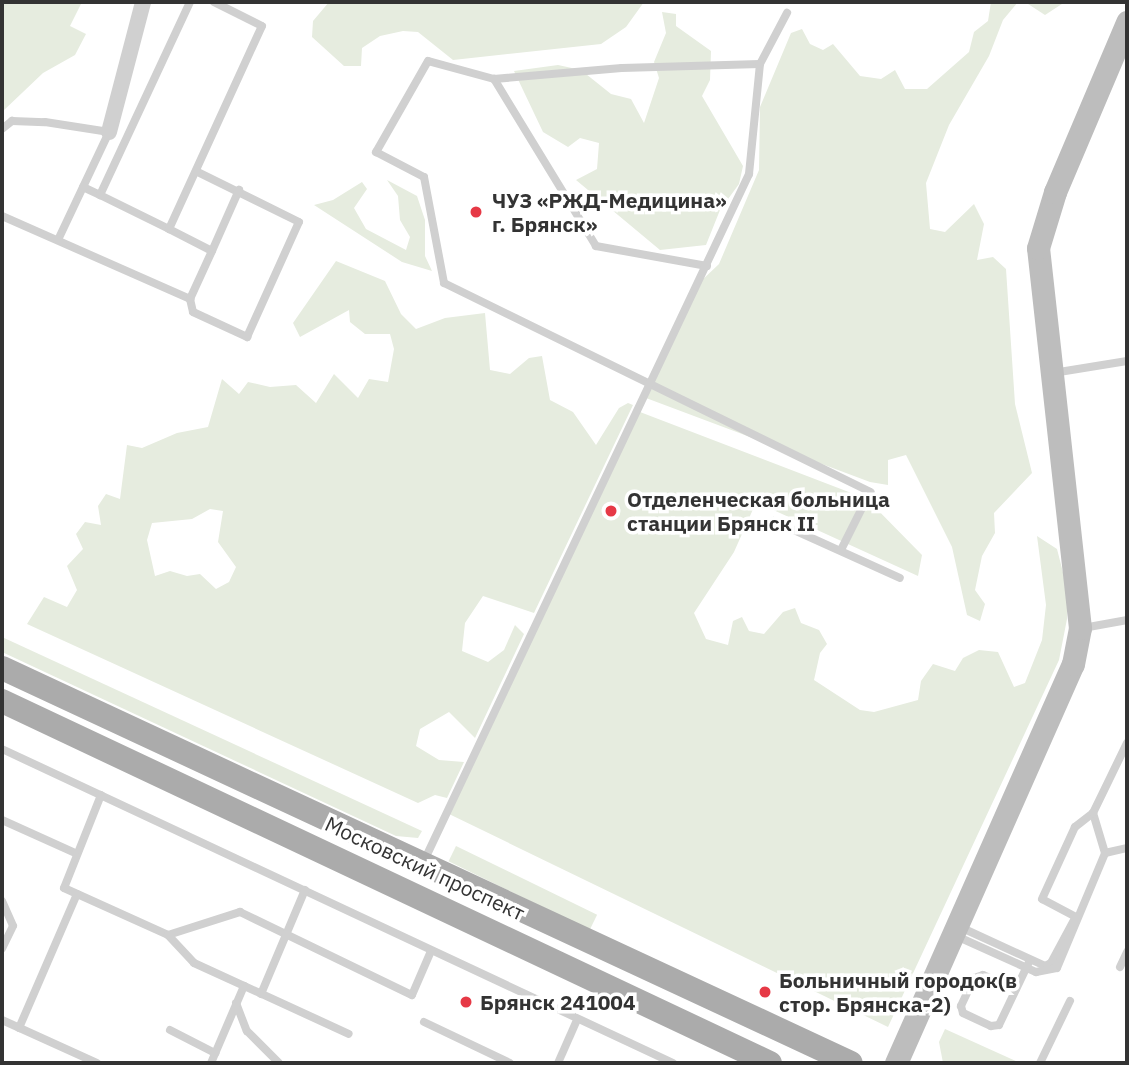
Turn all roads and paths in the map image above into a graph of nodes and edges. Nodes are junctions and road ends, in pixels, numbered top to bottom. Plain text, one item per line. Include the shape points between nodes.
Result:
1 (143, 2) edge
2 (190, 2) edge
3 (214, 2) edge
4 (787, 13) dead end
5 (1127, 22) edge
6 (760, 64) junction
7 (495, 79) junction
8 (2, 129) edge
9 (109, 132) junction
10 (196, 171) junction
11 (83, 187) junction
12 (239, 190) junction
13 (100, 195) junction
14 (2, 216) edge
15 (169, 229) junction
16 (58, 240) junction
17 (212, 251) junction
18 (707, 265) junction
19 (190, 299) junction
20 (1127, 361) edge
21 (1050, 373) junction
22 (647, 384) junction
23 (774, 521) dead end
24 (841, 550) junction
25 (900, 578) dead end
26 (1127, 620) edge
27 (1080, 628) junction
28 (2, 668) edge
29 (2, 701) edge
30 (1127, 743) edge
31 (2, 749) edge
32 (101, 795) junction
33 (1093, 813) junction
34 (2, 820) edge
35 (1127, 840) edge
36 (1125, 849) edge
37 (75, 853) junction
38 (1105, 853) junction
39 (422, 867) junction
40 (305, 890) junction
41 (77, 894) junction
42 (2, 901) edge
43 (1076, 917) junction
44 (956, 931) junction
45 (168, 934) junction
46 (286, 934) junction
47 (2, 949) edge
48 (431, 951) junction
49 (1127, 952) edge
50 (1028, 964) junction
51 (1120, 967) dead end
52 (244, 986) junction
53 (1016, 989) junction
54 (261, 994) junction
55 (1070, 1000) dead end
56 (236, 1003) junction
57 (2, 1020) edge
58 (577, 1020) junction
59 (424, 1022) dead end
60 (19, 1028) junction
61 (170, 1030) dead end
62 (349, 1034) dead end
63 (215, 1053) junction
64 (97, 1063) edge
65 (211, 1063) edge
66 (279, 1063) edge
67 (510, 1063) edge
68 (558, 1063) edge
69 (673, 1063) edge
70 (770, 1063) edge
71 (851, 1063) edge
72 (896, 1063) edge
73 (1040, 1063) edge

1 - 9 street
2 - 13 lane
3 - 10 lane via 262,26
4 - 6 lane
5 - 21 street via 1055,192 1038,248
6 - 7 lane via 648,66
6 - 18 lane via 749,174
7 - 18 lane via 596,246
7 - 22 lane via 428,61 376,152 424,177 444,282
8 - 9 lane via 12,121
9 - 11 lane
10 - 12 lane
10 - 15 lane
11 - 13 lane
11 - 16 lane
12 - 17 lane
12 - 19 lane via 299,222 247,337 193,312
13 - 15 lane
14 - 16 lane
15 - 17 lane
16 - 19 lane
17 - 19 lane
18 - 22 lane
20 - 21 lane
21 - 27 street
22 - 24 lane via 870,492
22 - 39 lane
23 - 24 lane
24 - 25 lane
26 - 27 lane
27 - 44 street via 1073,664
28 - 39 main road, Московский проспект
29 - 70 main road, Московский проспект
30 - 33 lane
31 - 32 lane
32 - 37 lane
32 - 40 lane
33 - 38 lane
33 - 43 lane via 1075,827 1042,899
34 - 37 lane
35 - 36 lane
36 - 38 lane
37 - 41 lane via 64,888
38 - 43 lane
39 - 71 main road, Московский проспект
40 - 46 lane
40 - 48 lane
41 - 45 lane
41 - 60 lane
42 - 47 lane via 13,926
43 - 50 lane via 1051,963
44 - 50 lane
44 - 72 street
45 - 46 lane via 240,912
45 - 52 lane via 194,963
46 - 48 lane via 411,995
46 - 54 lane
48 - 58 lane
49 - 51 lane
50 - 53 lane
52 - 54 lane
52 - 56 lane
53 - 53 lane via 999,1025 964,1013 961,1006 974,978 983,975
54 - 62 lane
55 - 73 lane
56 - 63 lane
56 - 66 lane via 247,1031
57 - 60 lane
58 - 68 lane
58 - 69 lane
59 - 67 lane
60 - 64 lane
61 - 63 lane
63 - 65 lane

